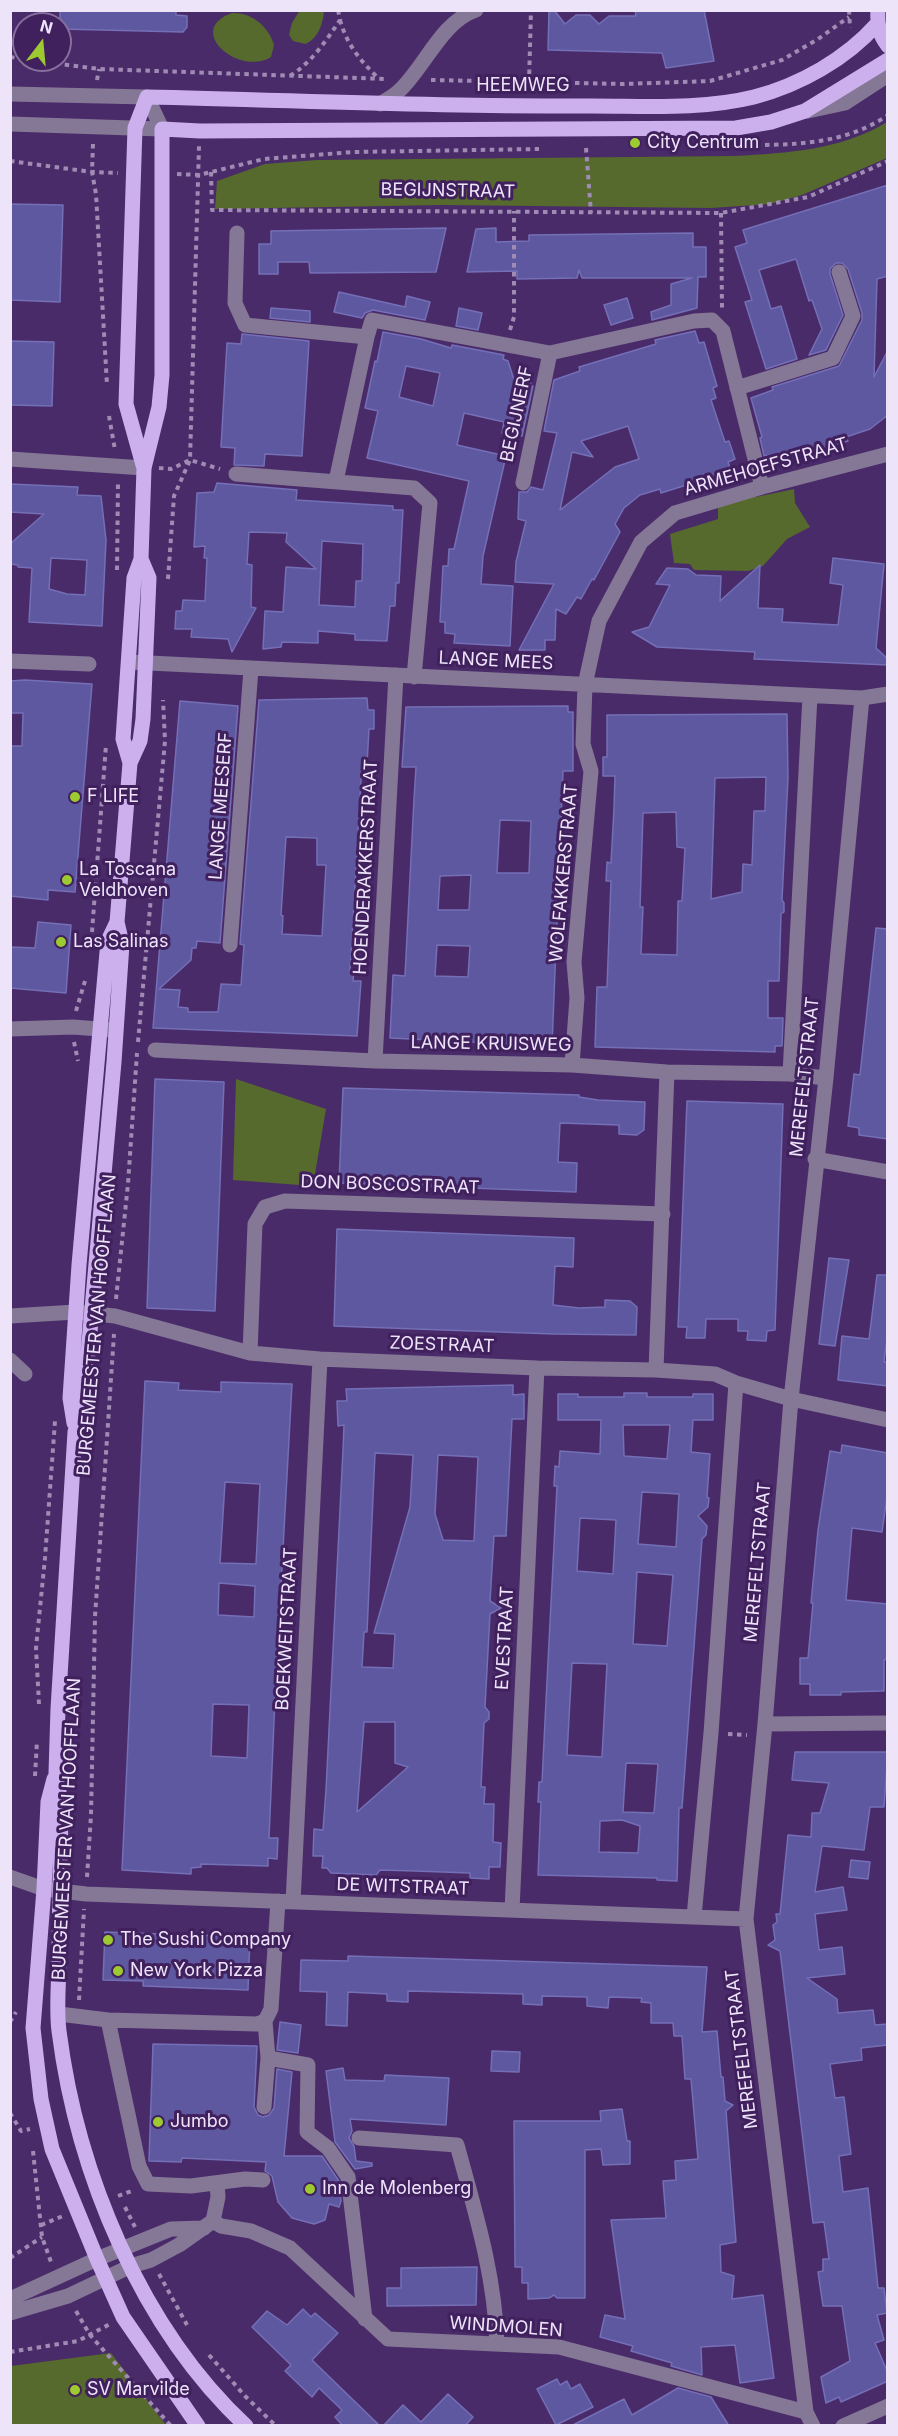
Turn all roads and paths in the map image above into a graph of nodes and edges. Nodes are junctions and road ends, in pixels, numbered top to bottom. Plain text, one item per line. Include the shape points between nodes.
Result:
1 (338, 10) edge
2 (476, 10) edge
3 (531, 10) edge
4 (849, 17) dead end
5 (878, 17) edge
6 (340, 20) junction
7 (888, 46) edge
8 (888, 60) edge
9 (72, 66) edge
10 (888, 75) edge
11 (289, 76) junction
12 (378, 78) junction
13 (409, 79) junction
14 (529, 83) junction
15 (10, 94) edge
16 (147, 97) junction
17 (380, 104) junction
18 (805, 111) junction
19 (888, 115) edge
20 (10, 124) edge
21 (135, 128) junction
22 (162, 129) junction
23 (744, 146) dead end
24 (575, 148) dead end
25 (586, 148) junction
26 (596, 148) dead end
27 (542, 149) dead end
28 (10, 161) edge
29 (888, 161) edge
30 (92, 172) dead end
31 (211, 172) junction
32 (514, 212) junction
33 (591, 213) junction
34 (721, 213) junction
35 (237, 233) dead end
36 (839, 272) dead end
37 (723, 331) junction
38 (367, 337) junction
39 (506, 345) junction
40 (550, 353) junction
41 (737, 388) junction
42 (888, 454) edge
43 (10, 459) edge
44 (190, 460) junction
45 (144, 468) junction
46 (236, 474) joint
47 (336, 481) junction
48 (522, 483) dead end
49 (762, 487) junction
50 (141, 559) junction
51 (167, 586) dead end
52 (10, 661) edge
53 (129, 662) junction
54 (145, 663) junction
55 (89, 664) dead end
56 (251, 669) junction
57 (396, 675) junction
58 (414, 676) junction
59 (585, 685) junction
60 (888, 694) edge
61 (810, 696) junction
62 (163, 697) dead end
63 (862, 698) junction
64 (130, 763) junction
65 (230, 945) dead end
66 (10, 1029) edge
67 (108, 1029) junction
68 (155, 1050) dead end
69 (375, 1061) junction
70 (572, 1065) junction
71 (667, 1072) junction
72 (790, 1074) junction
73 (826, 1078) junction
74 (815, 1159) junction
75 (888, 1172) edge
76 (663, 1214) junction
77 (76, 1312) junction
78 (92, 1313) junction
79 (10, 1316) edge
80 (115, 1316) junction
81 (250, 1353) junction
82 (320, 1359) junction
83 (10, 1360) edge
84 (537, 1368) junction
85 (656, 1370) junction
86 (25, 1374) dead end
87 (736, 1383) junction
88 (791, 1399) junction
89 (888, 1420) edge
90 (75, 1432) junction
91 (888, 1723) edge
92 (764, 1730) junction
93 (711, 1733) junction
94 (10, 1877) edge
95 (52, 1890) junction
96 (86, 1893) junction
97 (285, 1901) junction
98 (512, 1910) junction
99 (694, 1917) junction
100 (746, 1919) junction
101 (59, 2014) junction
102 (78, 2018) junction
103 (108, 2020) junction
104 (265, 2021) junction
105 (268, 2058) junction
106 (264, 2107) dead end
107 (10, 2113) edge
108 (30, 2129) dead end
109 (359, 2138) dead end
110 (263, 2180) dead end
111 (217, 2182) junction
112 (115, 2187) dead end
113 (208, 2225) junction
114 (42, 2237) dead end
115 (143, 2241) junction
116 (124, 2250) junction
117 (10, 2258) edge
118 (97, 2259) junction
119 (151, 2260) junction
120 (131, 2266) junction
121 (106, 2279) junction
122 (169, 2292) junction
123 (10, 2299) edge
124 (149, 2303) junction
125 (10, 2313) edge
126 (123, 2317) junction
127 (365, 2319) junction
128 (189, 2329) dead end
129 (90, 2335) junction
130 (497, 2344) junction
131 (201, 2347) dead end
132 (10, 2352) edge
133 (888, 2406) edge
134 (809, 2419) edge
135 (171, 2426) edge
136 (198, 2426) edge
137 (246, 2426) edge
138 (276, 2426) edge
139 (843, 2426) edge

1 - 6 path
2 - 13 street via 449,30
3 - 14 path
4 - 14 path, HEEMWEG via 782,60 710,81
5 - 7 main road via 880,34
5 - 17 main road, HEEMWEG via 855,48 806,77 730,102 700,106
6 - 11 path via 315,54
6 - 12 path via 351,48
8 - 18 main road
9 - 11 path, HEEMWEG
10 - 18 street via 845,103
11 - 12 path, HEEMWEG
12 - 13 path, HEEMWEG
13 - 14 path, HEEMWEG
13 - 17 street
15 - 16 street
16 - 17 main road, HEEMWEG
16 - 21 main road, BURGEMEESTER VAN HOOFFLAAN
16 - 22 street
18 - 22 main road via 736,128
19 - 23 path via 841,138 795,145
20 - 21 street
21 - 22 street
21 - 45 main road, BURGEMEESTER VAN HOOFFLAAN via 126,404
22 - 45 main road, BURGEMEESTER VAN HOOFFLAAN via 162,375 159,407
24 - 25 path
25 - 26 path
25 - 33 path
27 - 31 path via 353,152 264,159
28 - 30 path
29 - 34 path, BEGIJNSTRAAT via 808,197
31 - 32 path, BEGIJNSTRAAT via 212,210
31 - 44 path via 199,175
32 - 33 path, BEGIJNSTRAAT
32 - 39 path via 514,317
33 - 34 path, BEGIJNSTRAAT
34 - 37 path
35 - 38 street via 235,303 245,325
36 - 41 street via 853,316 834,358
37 - 40 street via 712,320 694,321
37 - 41 street
38 - 39 street via 372,320
38 - 47 street
39 - 40 street
40 - 48 street, BEGIJNERF
41 - 49 street
42 - 49 street, ARMEHOEFSTRAAT
43 - 45 street
44 - 45 path via 171,469
44 - 46 path
44 - 51 path via 174,496
45 - 50 main road, BURGEMEESTER VAN HOOFFLAAN
46 - 47 street
47 - 58 street via 414,488 430,503
49 - 59 street, ARMEHOEFSTRAAT via 675,513 641,542 598,621
50 - 53 main road, BURGEMEESTER VAN HOOFFLAAN via 134,578
50 - 54 main road, BURGEMEESTER VAN HOOFFLAAN via 149,578
52 - 55 street
53 - 54 street, LANGE MEES
53 - 64 main road, BURGEMEESTER VAN HOOFFLAAN via 123,739
54 - 56 street, LANGE MEES
54 - 64 main road, BURGEMEESTER VAN HOOFFLAAN via 140,741
56 - 57 street, LANGE MEES
56 - 65 street, LANGE MEESERF
57 - 58 street, LANGE MEES
57 - 69 street, HOENDERAKKERSTRAAT
58 - 59 street, LANGE MEES
59 - 61 street, LANGE MEES
59 - 70 street, WOLFAKKERSTRAAT via 584,744 591,771 574,962 577,998
60 - 63 street, LANGE MEES
61 - 63 street, LANGE MEES
61 - 72 street, MEREFELTSTRAAT
62 - 80 path, BURGEMEESTER VAN HOOFFLAAN via 165,741
63 - 73 street, MEREFELTSTRAAT
64 - 67 main road, BURGEMEESTER VAN HOOFFLAAN via 117,922 122,944
66 - 67 street
67 - 77 main road, BURGEMEESTER VAN HOOFFLAAN
67 - 78 main road, BURGEMEESTER VAN HOOFFLAAN
68 - 69 street, LANGE KRUISWEG
69 - 70 street, LANGE KRUISWEG
70 - 71 street, LANGE KRUISWEG
71 - 72 street, LANGE KRUISWEG
71 - 76 street
72 - 73 street, LANGE KRUISWEG
73 - 74 street, MEREFELTSTRAAT
74 - 75 street
74 - 88 street, MEREFELTSTRAAT
76 - 81 street, DON BOSCOSTRAAT via 285,1201 265,1207 255,1224
76 - 85 street
77 - 78 street, ZOESTRAAT
77 - 79 street, ZOESTRAAT
77 - 90 main road, BURGEMEESTER VAN HOOFFLAAN via 70,1398
78 - 80 street, ZOESTRAAT
78 - 90 main road, BURGEMEESTER VAN HOOFFLAAN via 84,1399
80 - 81 street, ZOESTRAAT
80 - 96 path, BURGEMEESTER VAN HOOFFLAAN via 95,1617
81 - 82 street, ZOESTRAAT
82 - 84 street, ZOESTRAAT
82 - 97 street, BOEKWEITSTRAAT
83 - 86 street
84 - 85 street, ZOESTRAAT
84 - 98 street, EVESTRAAT
85 - 87 street, ZOESTRAAT via 715,1374
87 - 88 street, ZOESTRAAT
87 - 93 street, MEREFELTSTRAAT
88 - 89 street, ZOESTRAAT
88 - 92 street, MEREFELTSTRAAT
90 - 95 main road, BURGEMEESTER VAN HOOFFLAAN via 56,1773 61,1805
91 - 92 street
92 - 93 path
92 - 100 street, MEREFELTSTRAAT
93 - 99 street, MEREFELTSTRAAT
94 - 95 street, DE WITSTRAAT
95 - 96 street, DE WITSTRAAT
95 - 101 main road, BURGEMEESTER VAN HOOFFLAAN
95 - 118 main road, BURGEMEESTER VAN HOOFFLAAN via 33,2028 41,2099 52,2149
96 - 97 street, DE WITSTRAAT
96 - 102 path, BURGEMEESTER VAN HOOFFLAAN
97 - 98 street, DE WITSTRAAT
97 - 104 street, BOEKWEITSTRAAT via 271,2009
98 - 99 street, DE WITSTRAAT
99 - 100 street, DE WITSTRAAT
100 - 134 street, MEREFELTSTRAAT
101 - 102 street
101 - 116 main road, BURGEMEESTER VAN HOOFFLAAN via 69,2092 82,2143
102 - 103 street
103 - 104 street via 257,2024
103 - 111 street via 139,2166 148,2184 190,2186
104 - 105 street, BOEKWEITSTRAAT
105 - 106 street, BOEKWEITSTRAAT
105 - 127 street via 308,2064 307,2132 328,2148 348,2177
107 - 108 path via 21,2131
109 - 130 street via 457,2145 484,2246
110 - 111 street
111 - 113 street via 218,2197
112 - 115 path
113 - 115 street, WINDMOLEN via 171,2229
113 - 119 street
113 - 127 street, WINDMOLEN via 251,2231 290,2248
114 - 117 path
115 - 116 street, WINDMOLEN
116 - 118 street, WINDMOLEN
116 - 120 main road, BURGEMEESTER VAN HOOFFLAAN
118 - 121 main road, BURGEMEESTER VAN HOOFFLAAN
118 - 123 street, WINDMOLEN
119 - 120 street
119 - 122 path
120 - 121 street
120 - 124 main road, BURGEMEESTER VAN HOOFFLAAN
121 - 125 street via 68,2296
121 - 126 main road, BURGEMEESTER VAN HOOFFLAAN
122 - 124 path
122 - 128 path
124 - 137 main road, BURGEMEESTER VAN HOOFFLAAN via 187,2361
126 - 129 path
126 - 136 main road, BURGEMEESTER VAN HOOFFLAAN
127 - 130 street, WINDMOLEN via 388,2339
129 - 132 path via 78,2341
129 - 135 path
130 - 134 street, WINDMOLEN via 559,2347
131 - 138 path
133 - 139 street

